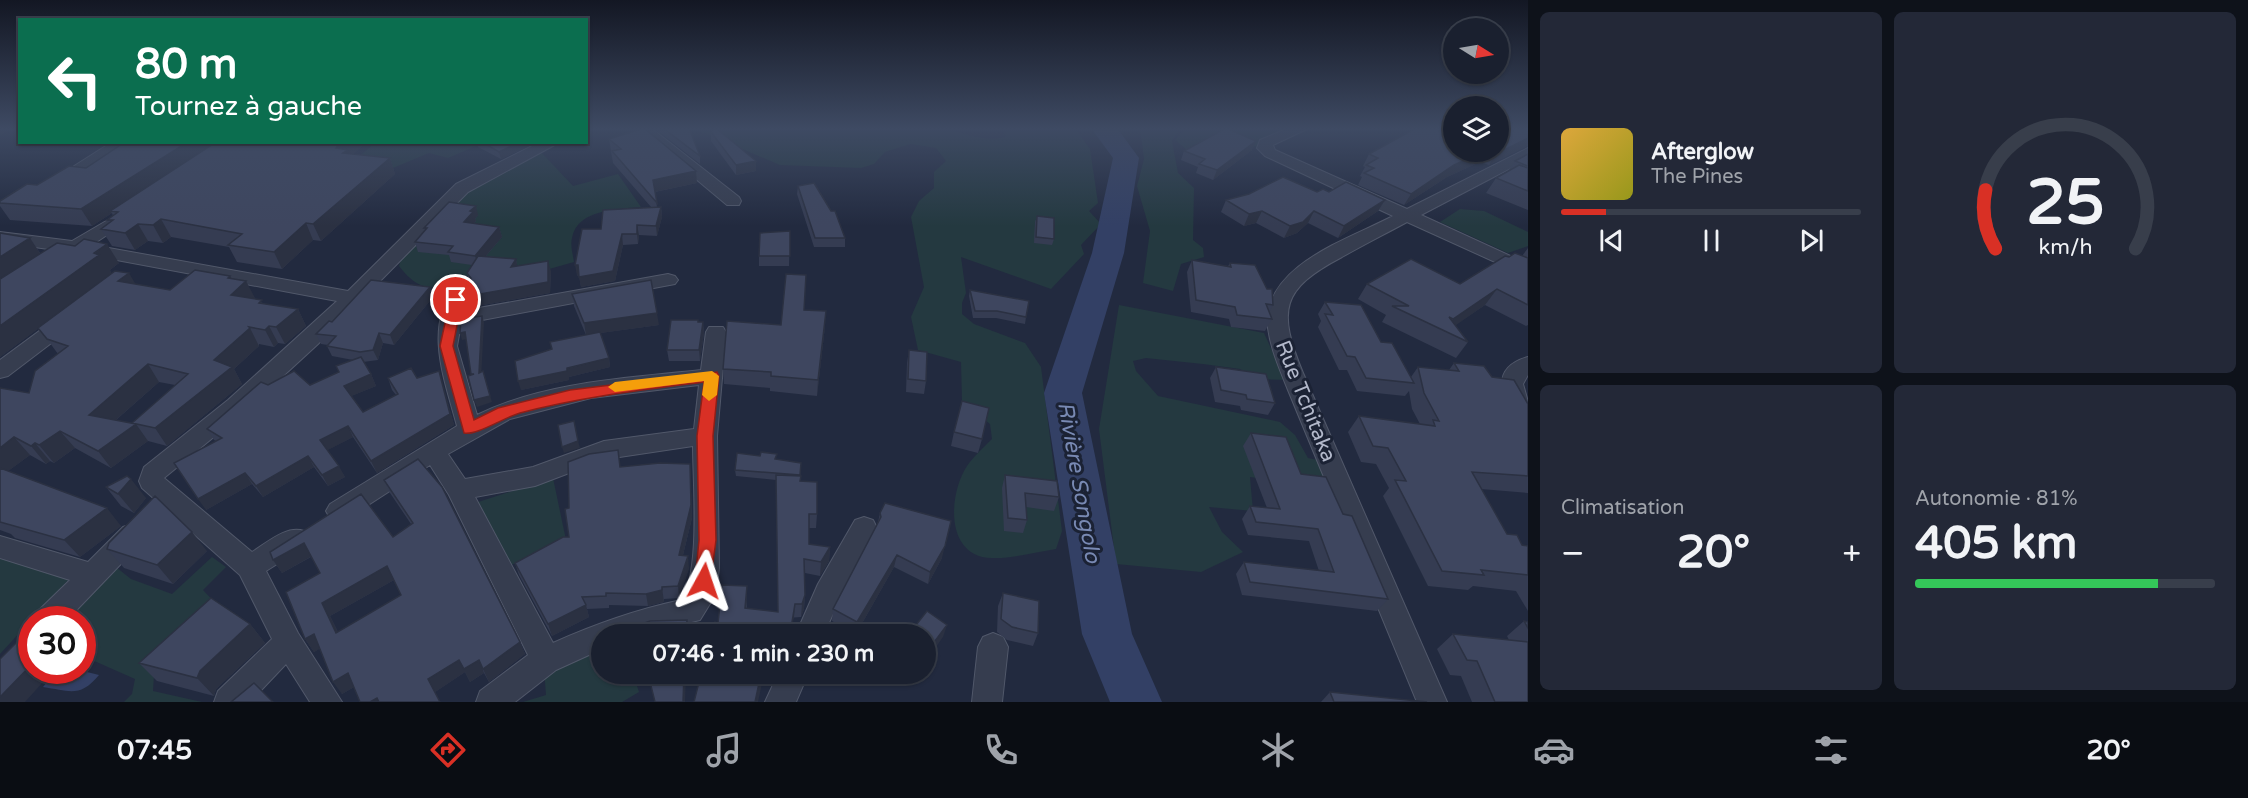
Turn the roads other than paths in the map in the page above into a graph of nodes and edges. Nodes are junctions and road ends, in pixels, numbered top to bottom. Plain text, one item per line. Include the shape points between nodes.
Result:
1 (92, 161) edge
2 (516, 161) edge
3 (686, 161) edge
4 (1287, 161) edge
5 (1513, 161) edge
6 (41, 191) edge
7 (733, 201) dead end
8 (135, 208) edge
9 (1407, 217) junction
10 (0, 237) edge
11 (75, 247) junction
12 (56, 259) edge
13 (147, 259) junction
14 (1528, 271) edge
15 (128, 273) edge
16 (668, 280) dead end
17 (462, 288) dead end
18 (353, 297) junction
19 (82, 309) edge
20 (451, 319) junction
21 (716, 332) dead end
22 (1528, 364) edge
23 (0, 371) edge
24 (712, 376) junction
25 (1528, 420) edge
26 (469, 429) junction
27 (705, 436) junction
28 (434, 451) junction
29 (459, 490) junction
30 (157, 509) junction
31 (864, 528) dead end
32 (0, 547) edge
33 (250, 567) junction
34 (93, 575) junction
35 (62, 606) edge
36 (631, 624) edge
37 (814, 624) edge
38 (591, 640) edge
39 (288, 642) junction
40 (993, 647) dead end
41 (546, 660) junction
42 (788, 684) edge
43 (230, 702) edge
44 (327, 702) edge
45 (491, 702) edge
46 (780, 702) edge
47 (987, 702) edge
48 (1432, 702) edge

1 - 6 street
2 - 18 street via 462,188
3 - 7 street
4 - 9 street
5 - 9 street, Rue Tchitaka
8 - 11 street
9 - 14 street
9 - 48 street, Rue Tchitaka via 1304,269 1289,283 1276,310 1279,339 1299,390
10 - 11 street
11 - 12 street
11 - 13 street
13 - 15 street
13 - 18 street
16 - 20 street
17 - 20 street
18 - 30 street via 245,399 153,474
19 - 23 street
20 - 26 street via 447,346
21 - 24 street
22 - 25 street via 1512,378 1510,389
24 - 26 street via 591,390 503,412
24 - 27 street
26 - 28 street
27 - 29 street via 604,450 535,476
27 - 36 street via 707,540 702,594 690,611
28 - 29 street
28 - 33 street
29 - 41 street
30 - 33 street
30 - 34 street
31 - 37 street
32 - 34 street
33 - 39 street
34 - 35 street
38 - 41 street
39 - 43 street
39 - 44 street
40 - 47 street
41 - 45 street
42 - 46 street

